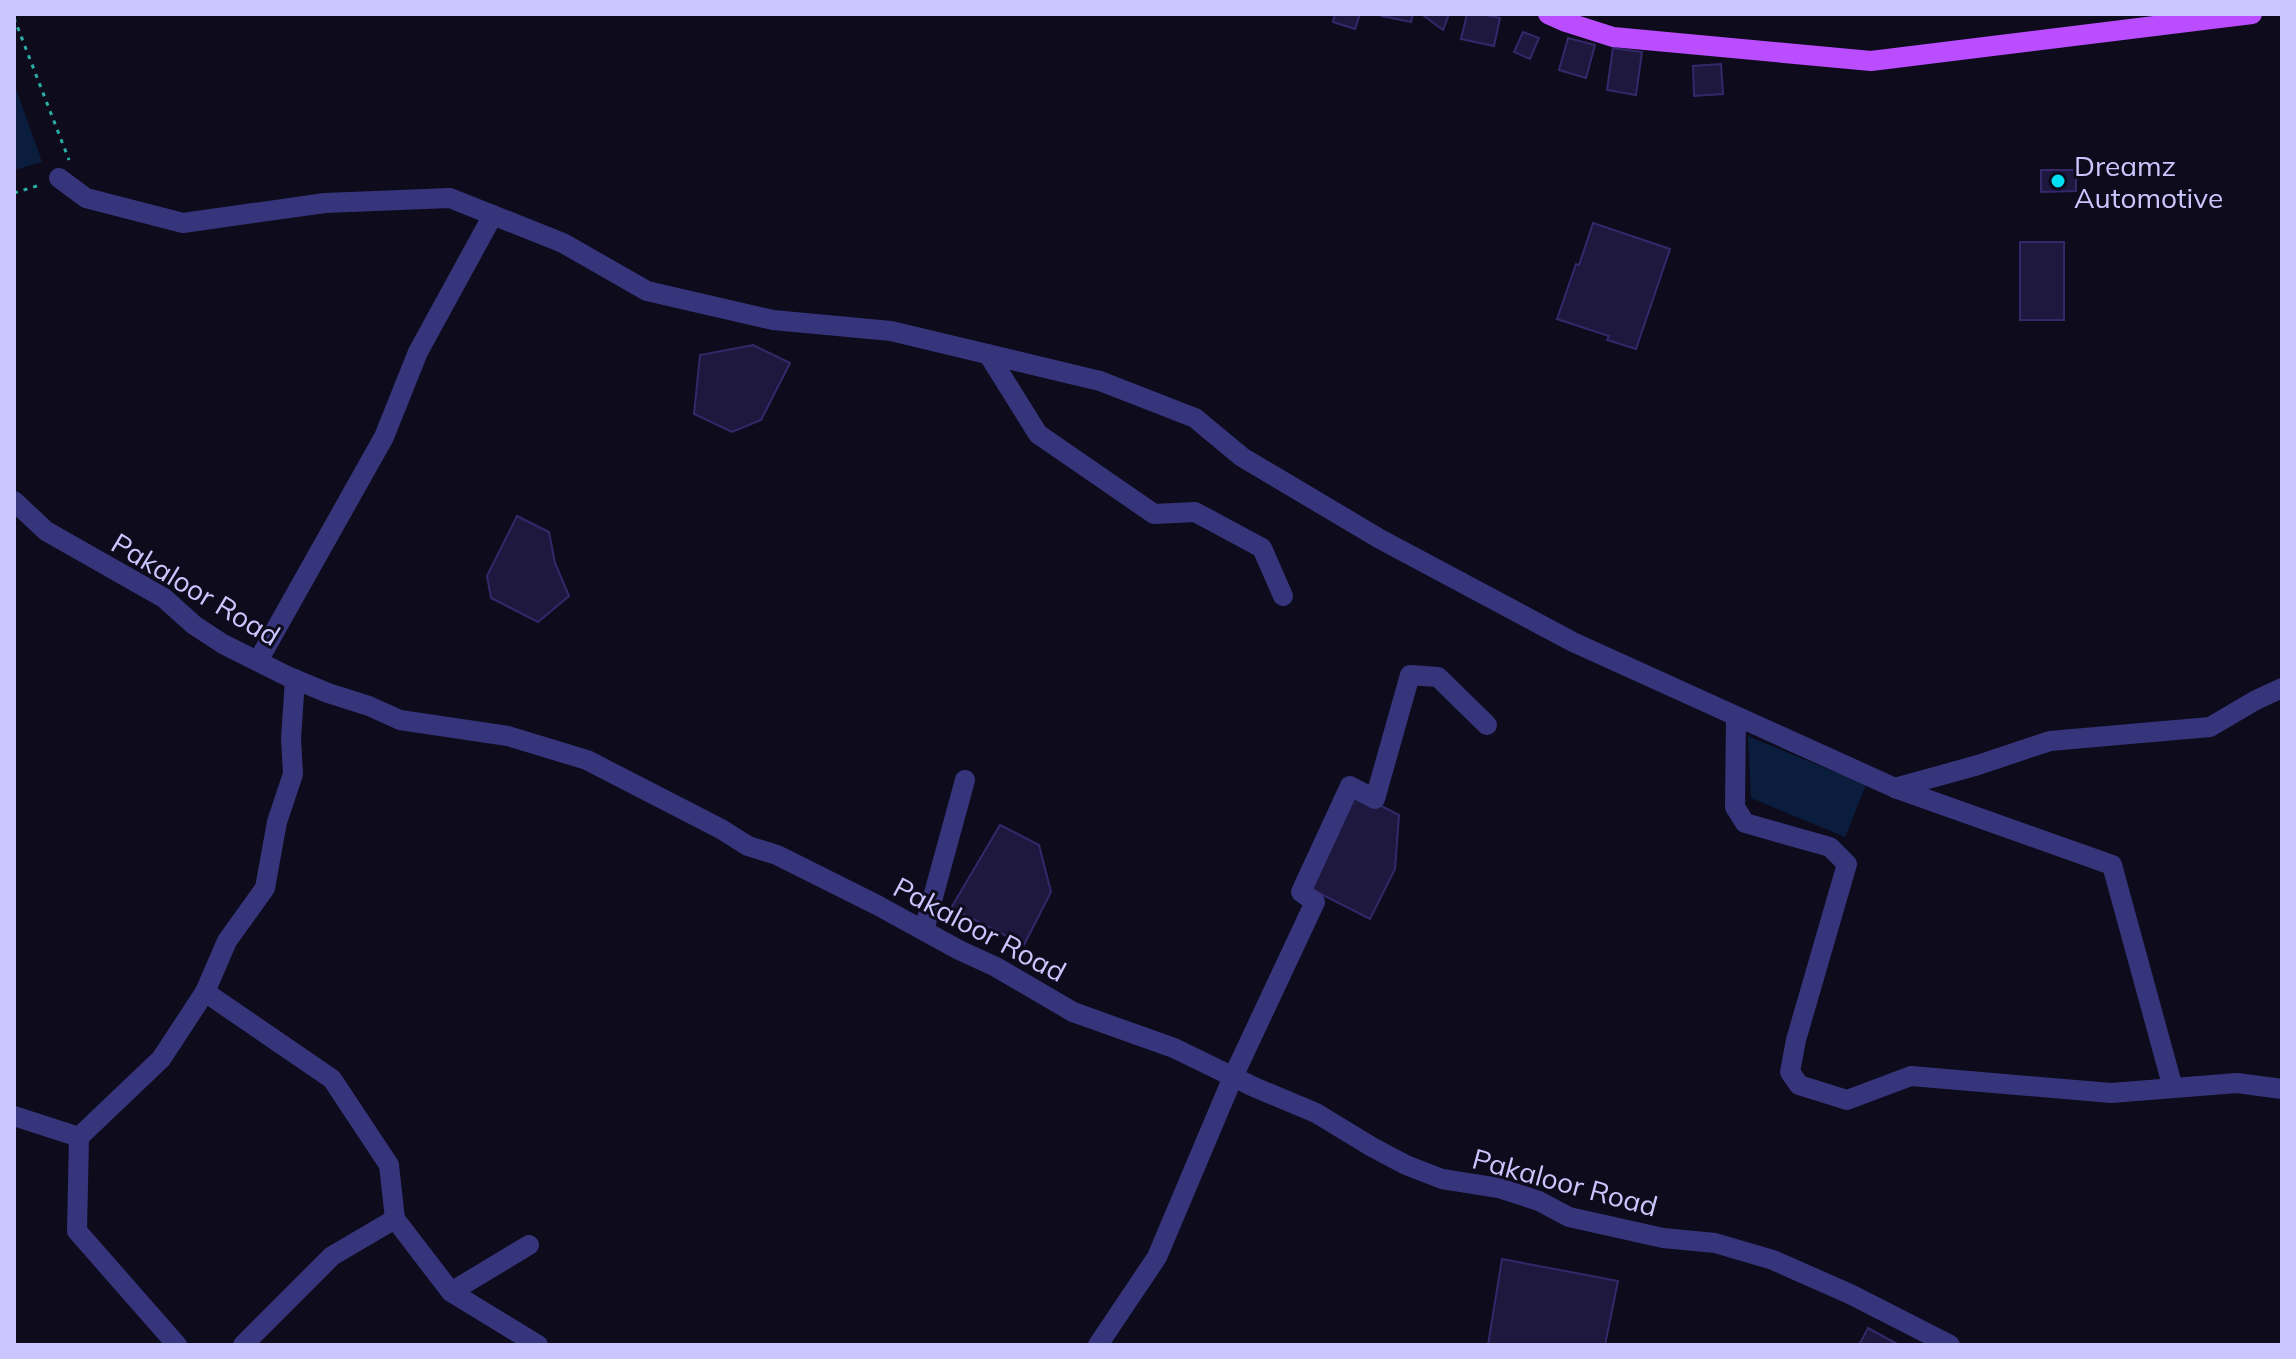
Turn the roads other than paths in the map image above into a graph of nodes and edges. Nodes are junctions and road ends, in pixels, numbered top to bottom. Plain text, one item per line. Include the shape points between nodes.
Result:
1 (1550, 14) edge
2 (2252, 14) edge
3 (59, 178) road end
4 (493, 215) junction
5 (988, 354) junction
6 (14, 501) edge
7 (1283, 596) dead end
8 (258, 661) junction
9 (295, 679) junction
10 (2282, 688) edge
11 (1736, 717) junction
12 (1487, 725) dead end
13 (965, 780) dead end
14 (1895, 788) junction
15 (924, 930) junction
16 (205, 992) junction
17 (1233, 1077) junction
18 (2173, 1088) junction
19 (2282, 1089) edge
20 (14, 1116) edge
21 (79, 1137) junction
22 (395, 1219) junction
23 (529, 1245) dead end
24 (451, 1292) junction
25 (177, 1345) edge
26 (243, 1345) edge
27 (538, 1345) edge
28 (1098, 1345) edge
29 (1950, 1345) edge

1 - 2 main road via 1613,37 1871,61
3 - 4 street via 86,198 183,223 325,203 450,198
4 - 5 street via 563,243 647,291 773,320 891,331
4 - 8 street via 418,352 384,437
5 - 7 street via 1038,434 1154,514 1195,512 1262,548
5 - 11 street via 1100,381 1195,418 1242,457 1380,539 1573,642
6 - 8 street, Pakaloor Road via 46,531 164,598 194,625
8 - 9 street, Pakaloor Road
9 - 15 street, Pakaloor Road via 400,720 508,736 587,760 748,846 777,855
9 - 16 street via 293,774 277,822 265,888 227,941
10 - 14 street via 2210,727 2050,741
11 - 14 street
11 - 18 street via 1735,807 1745,823 1830,847 1847,864 1796,1040 1790,1072 1799,1085 1847,1100 1911,1076 2111,1093
12 - 17 street via 1438,677 1410,675 1375,799 1350,786 1301,892 1315,902
13 - 15 street
14 - 18 street via 2112,865
15 - 17 street, Pakaloor Road via 1073,1012 1174,1048
16 - 21 street via 161,1059
16 - 22 street via 332,1079 389,1165
17 - 28 street via 1157,1257
17 - 29 street, Pakaloor Road via 1316,1113 1442,1179 1499,1188 1569,1217 1663,1238 1715,1243 1773,1260
18 - 19 street via 2237,1083
20 - 21 street
21 - 25 street via 77,1231
22 - 24 street
22 - 26 street via 332,1256
23 - 24 street
24 - 27 street

